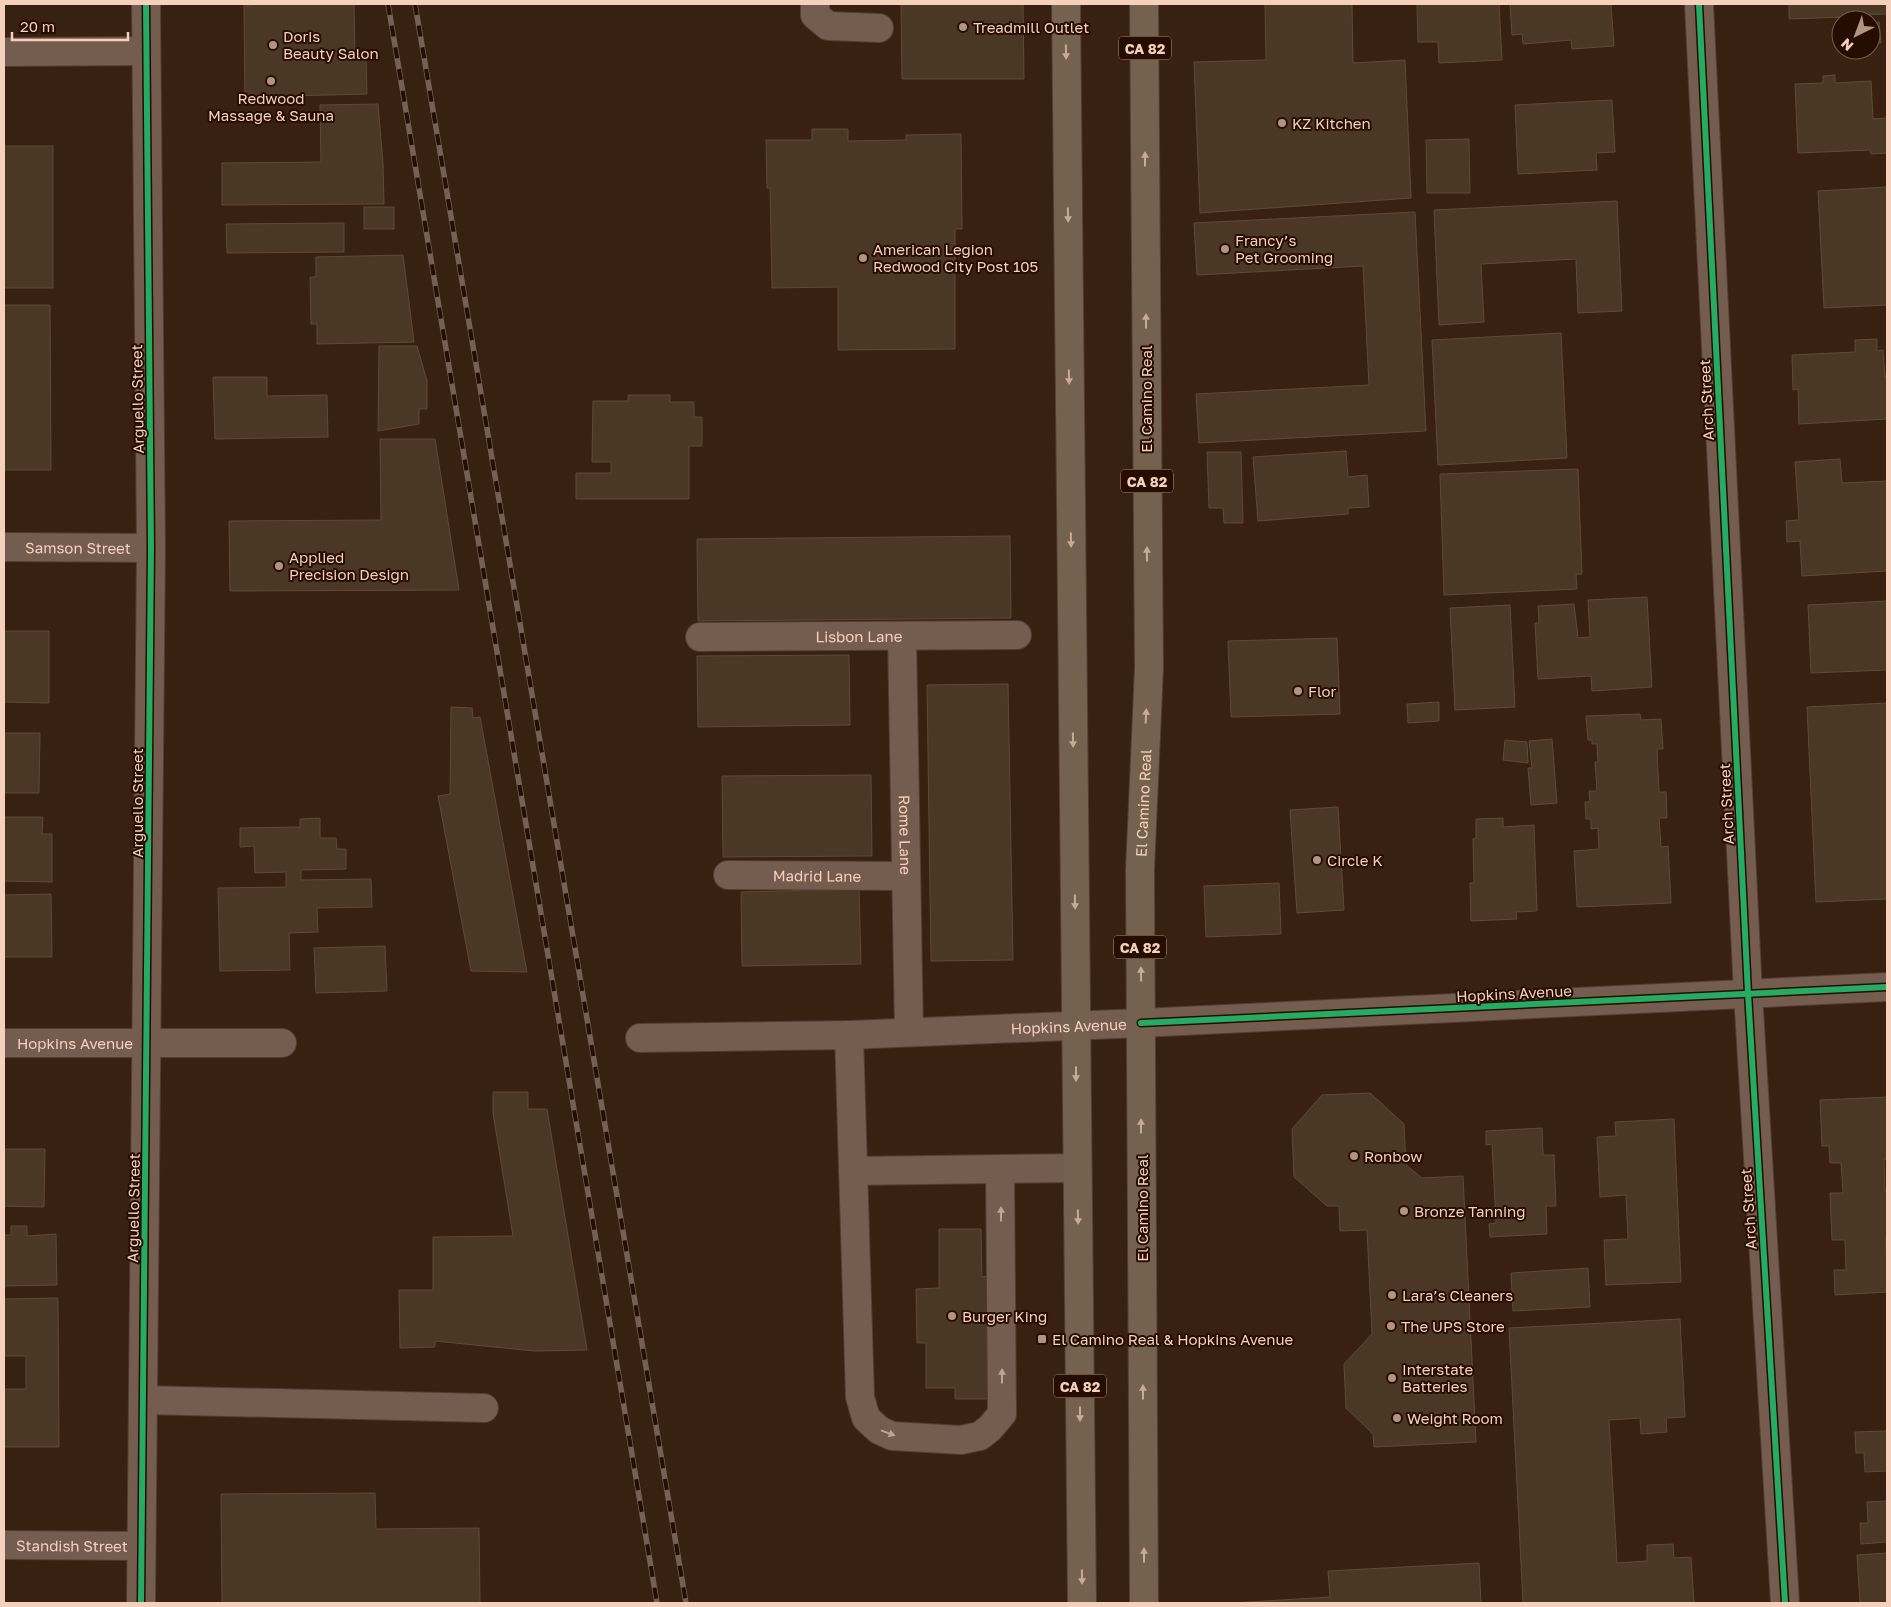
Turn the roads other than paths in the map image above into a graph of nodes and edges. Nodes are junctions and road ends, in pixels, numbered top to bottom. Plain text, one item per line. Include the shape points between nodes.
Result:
1 (146, 4) edge
2 (815, 4) edge
3 (1066, 4) edge
4 (1144, 4) edge
5 (1699, 4) edge
6 (879, 28) dead end
7 (146, 51) junction
8 (4, 52) edge
9 (4, 546) edge
10 (151, 548) junction
11 (1017, 635) dead end
12 (902, 636) junction
13 (700, 637) dead end
14 (728, 875) dead end
15 (906, 876) junction
16 (1887, 987) edge
17 (1748, 994) junction
18 (1141, 1023) junction
19 (1076, 1025) junction
20 (909, 1032) junction
21 (849, 1035) junction
22 (640, 1038) dead end
23 (4, 1043) edge
24 (282, 1043) dead end
25 (147, 1044) junction
26 (1077, 1168) junction
27 (1000, 1170) junction
28 (853, 1171) junction
29 (142, 1400) junction
30 (484, 1408) dead end
31 (4, 1545) edge
32 (140, 1546) junction
33 (141, 1603) edge
34 (1082, 1603) edge
35 (1144, 1603) edge
36 (1785, 1603) edge

1 - 7 street, Arguello Street
2 - 6 street via 816,14 828,26
3 -> 19 main road, CA 82
18 -> 4 main road, El Camino Real / CA 82 via 1140,870 1148,668
5 - 17 street, Arch Street
7 - 8 street
7 - 10 street, Arguello Street
9 - 10 street, Samson Street
10 - 25 street, Arguello Street
11 - 12 street, Lisbon Lane
12 - 13 street, Lisbon Lane
12 - 15 street, Rome Lane
14 - 15 street, Madrid Lane
15 - 20 street, Rome Lane
16 - 17 street, Hopkins Avenue
17 - 18 street, Hopkins Avenue
17 - 36 street, Arch Street
18 - 19 street, Hopkins Avenue
35 -> 18 main road, El Camino Real / CA 82
19 - 20 street, Hopkins Avenue
19 -> 26 main road, CA 82
20 - 21 street, Hopkins Avenue
21 - 22 street, Hopkins Avenue
21 - 28 street
23 - 25 street, Hopkins Avenue
24 - 25 street, Hopkins Avenue
25 - 29 street, Arguello Street
26 - 27 street
26 -> 34 main road, CA 82
27 - 28 street
28 -> 27 street via 860,1397 866,1418 878,1430 892,1436 961,1440 980,1436 1002,1414
29 - 30 street
29 - 32 street, Arguello Street
31 - 32 street, Standish Street
32 - 33 street, Arguello Street

